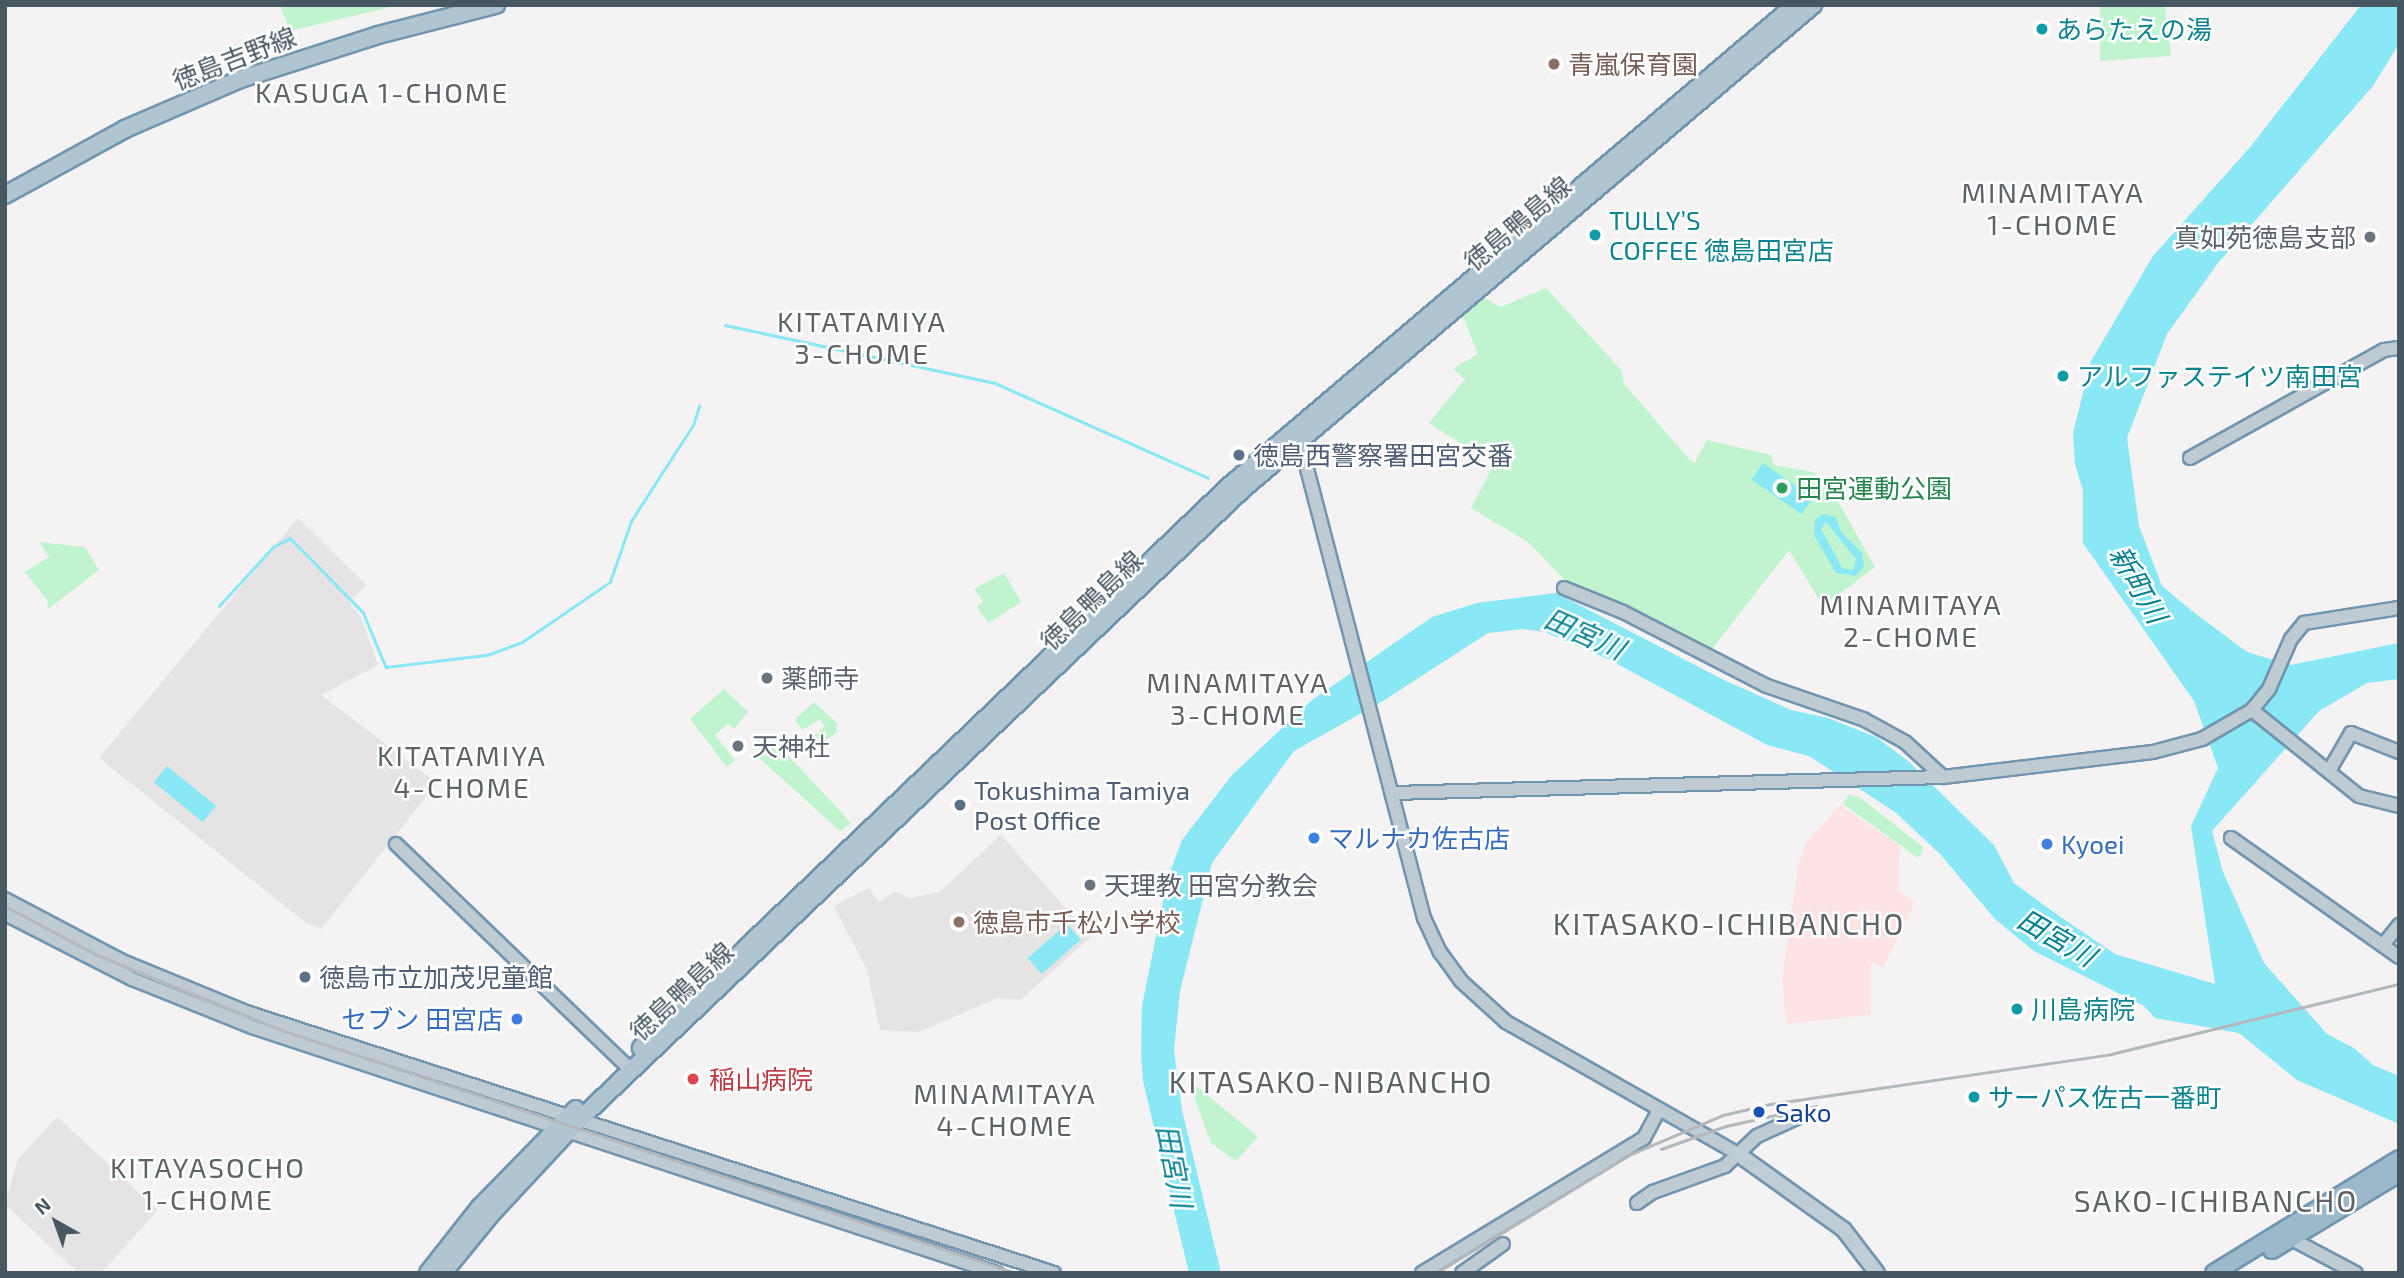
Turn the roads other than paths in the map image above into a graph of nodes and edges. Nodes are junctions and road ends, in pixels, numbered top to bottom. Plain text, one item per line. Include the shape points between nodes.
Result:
1 (496, 5) edge
2 (1795, 5) edge
3 (1813, 5) edge
4 (5, 195) edge
5 (2399, 348) edge
6 (1297, 433) junction
7 (2190, 458) dead end
8 (1564, 587) dead end
9 (2399, 608) edge
10 (2252, 710) junction
11 (2399, 752) edge
12 (2329, 771) junction
13 (1937, 777) junction
14 (1394, 793) junction
15 (2399, 806) edge
16 (2231, 838) dead end
17 (396, 844) dead end
18 (5, 899) edge
19 (5, 914) edge
20 (2399, 925) edge
21 (2383, 945) junction
22 (2399, 957) edge
23 (628, 1067) junction
24 (1659, 1110) junction
25 (1799, 1117) dead end
26 (568, 1125) junction
27 (1738, 1154) junction
28 (2399, 1159) edge
29 (2399, 1173) edge
30 (1637, 1203) dead end
31 (2285, 1236) junction
32 (1503, 1244) dead end
33 (428, 1273) edge
34 (443, 1273) edge
35 (997, 1273) edge
36 (1054, 1273) edge
37 (1422, 1273) edge
38 (1462, 1273) edge
39 (1877, 1273) edge
40 (2214, 1273) edge
41 (2233, 1273) edge
42 (2357, 1273) edge

1 - 4 main road, 徳島吉野線 via 378,35 238,80 125,129
2 - 6 main road, 徳島鴨島線
3 - 6 main road, 徳島鴨島線
5 - 7 street via 2384,350
6 - 14 street
6 - 23 main road, 徳島鴨島線
8 - 13 street via 1767,686 1863,719 1905,743
9 - 10 street via 2304,623
10 - 12 street
10 - 13 street via 2202,739 2153,752
11 - 12 street via 2351,733
12 - 15 street via 2359,796
13 - 14 street
14 - 24 street via 1424,918 1461,981 1506,1022
16 - 21 street
17 - 23 street
18 - 26 street via 120,960 246,1012
19 - 26 street via 132,979 252,1027
20 - 21 street
21 - 22 street
23 - 26 main road, 徳島鴨島線
24 - 27 street
24 - 37 street via 1644,1138
25 - 27 street via 1757,1136
26 - 33 main road, 徳島鴨島線 via 480,1207
26 - 34 main road, 徳島鴨島線
26 - 35 street
26 - 36 street
27 - 30 street via 1725,1166 1653,1192
27 - 39 main road via 1844,1230
28 - 31 highway
29 - 31 highway
31 - 40 highway
31 - 41 highway
31 - 42 street
32 - 38 street

